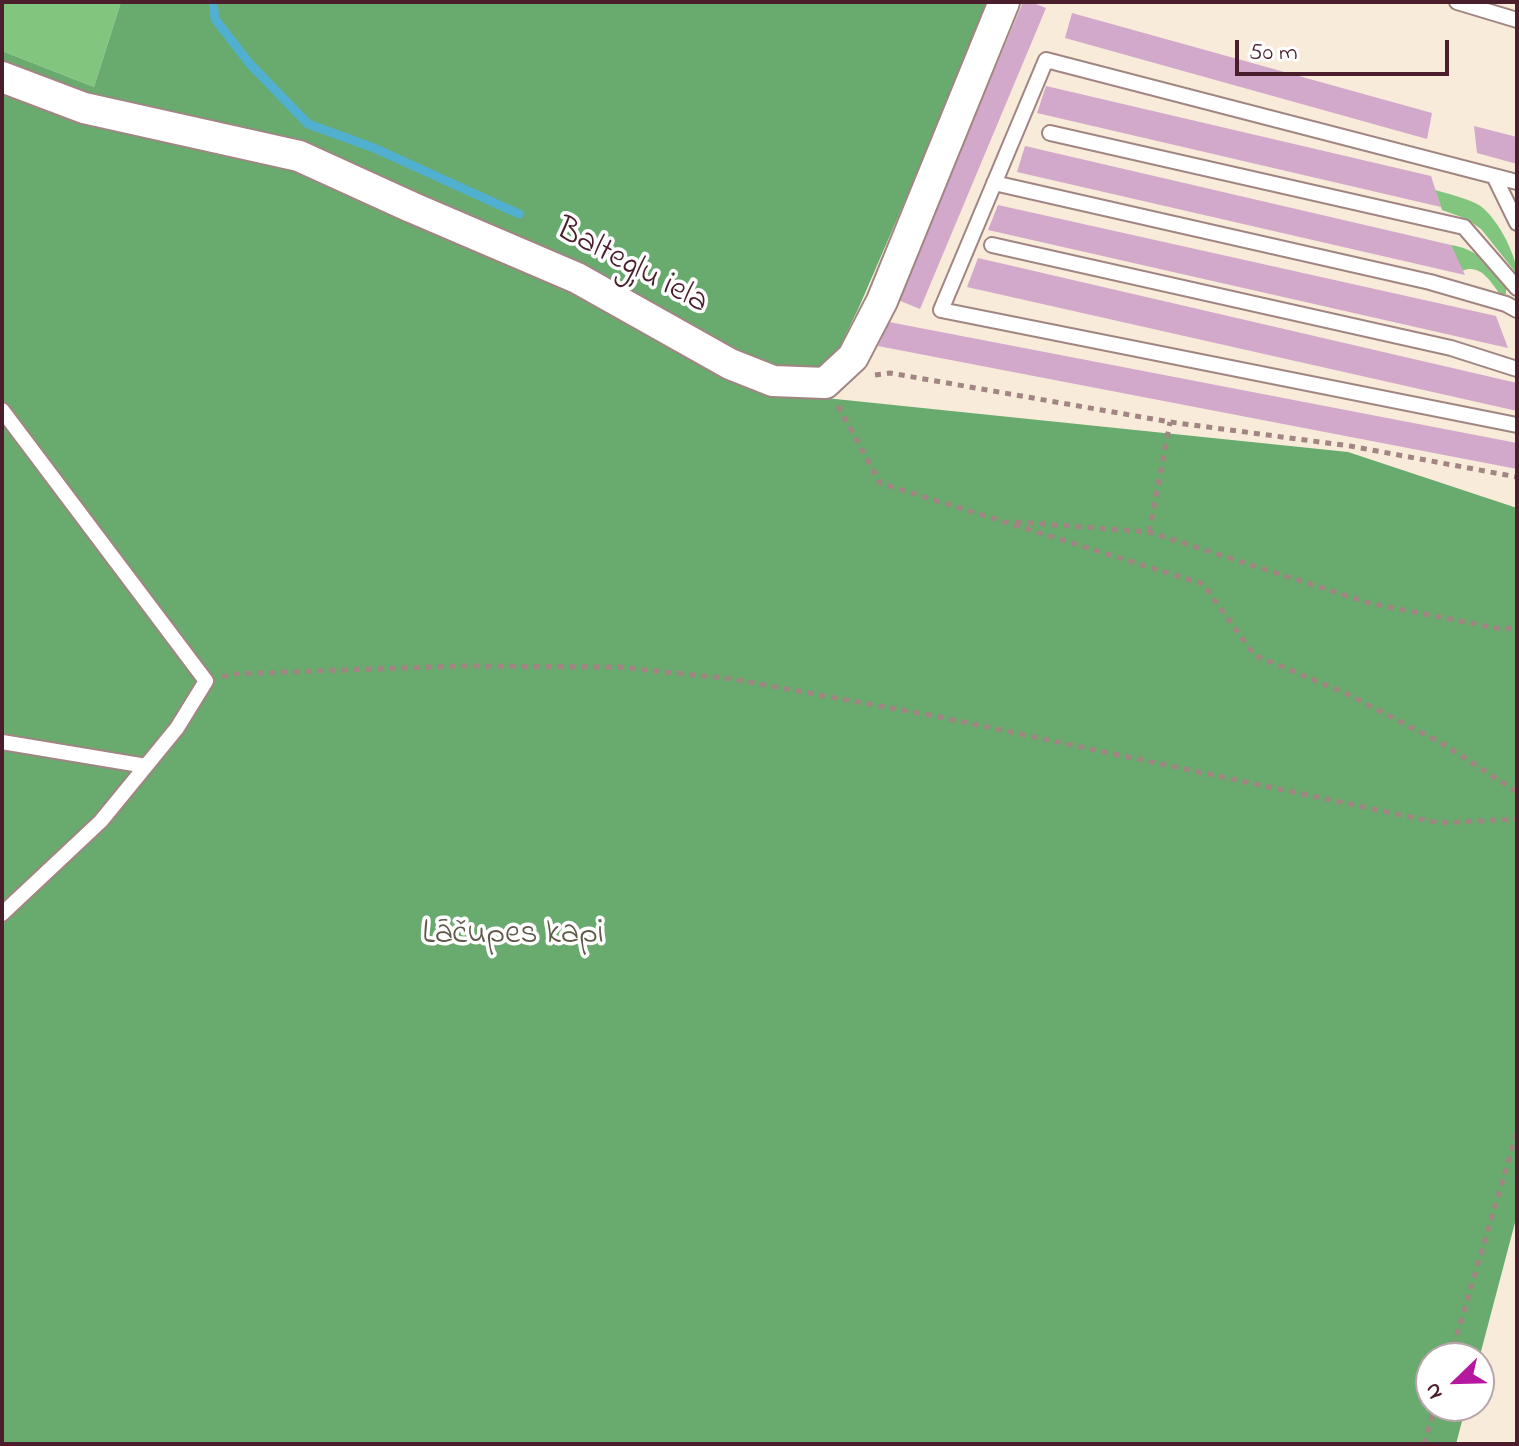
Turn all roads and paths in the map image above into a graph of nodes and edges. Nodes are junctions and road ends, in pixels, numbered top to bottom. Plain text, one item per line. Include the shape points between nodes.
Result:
1 (1004, 2) edge
2 (1457, 2) edge
3 (1517, 20) edge
4 (2, 77) edge
5 (1050, 133) dead end
6 (1494, 176) junction
7 (1517, 182) edge
8 (994, 183) junction
9 (1517, 223) edge
10 (992, 245) dead end
11 (1517, 288) edge
12 (1517, 310) edge
13 (1517, 369) edge
14 (825, 383) junction
15 (2, 410) edge
16 (1170, 422) junction
17 (1517, 425) edge
18 (1517, 477) edge
19 (1006, 521) junction
20 (1149, 532) junction
21 (1517, 628) edge
22 (206, 681) junction
23 (2, 742) edge
24 (146, 766) junction
25 (1517, 792) edge
26 (1517, 819) edge
27 (2, 914) edge
28 (1517, 1132) edge
29 (1455, 1342) edge
30 (1430, 1422) edge
31 (1424, 1444) edge

1 - 14 street via 882,301 853,357
2 - 3 lane
4 - 14 street, Baltegļu iela via 84,108 299,156 577,278 730,364 773,381
5 - 11 lane via 1464,227
6 - 7 lane
6 - 8 lane via 1046,60
6 - 9 lane
8 - 12 lane via 1430,282
8 - 17 lane via 941,310
10 - 13 lane via 1451,348
14 - 16 path via 890,373
14 - 19 path via 880,483
15 - 22 lane
16 - 18 path via 1350,446
16 - 20 path
19 - 20 path
19 - 25 path via 1203,584 1254,655 1345,693
20 - 21 path via 1369,603
22 - 24 lane
22 - 26 path via 232,674 460,666 647,670 732,679 940,717 1439,823
23 - 24 lane
24 - 27 lane via 101,821
28 - 29 path
30 - 31 path

